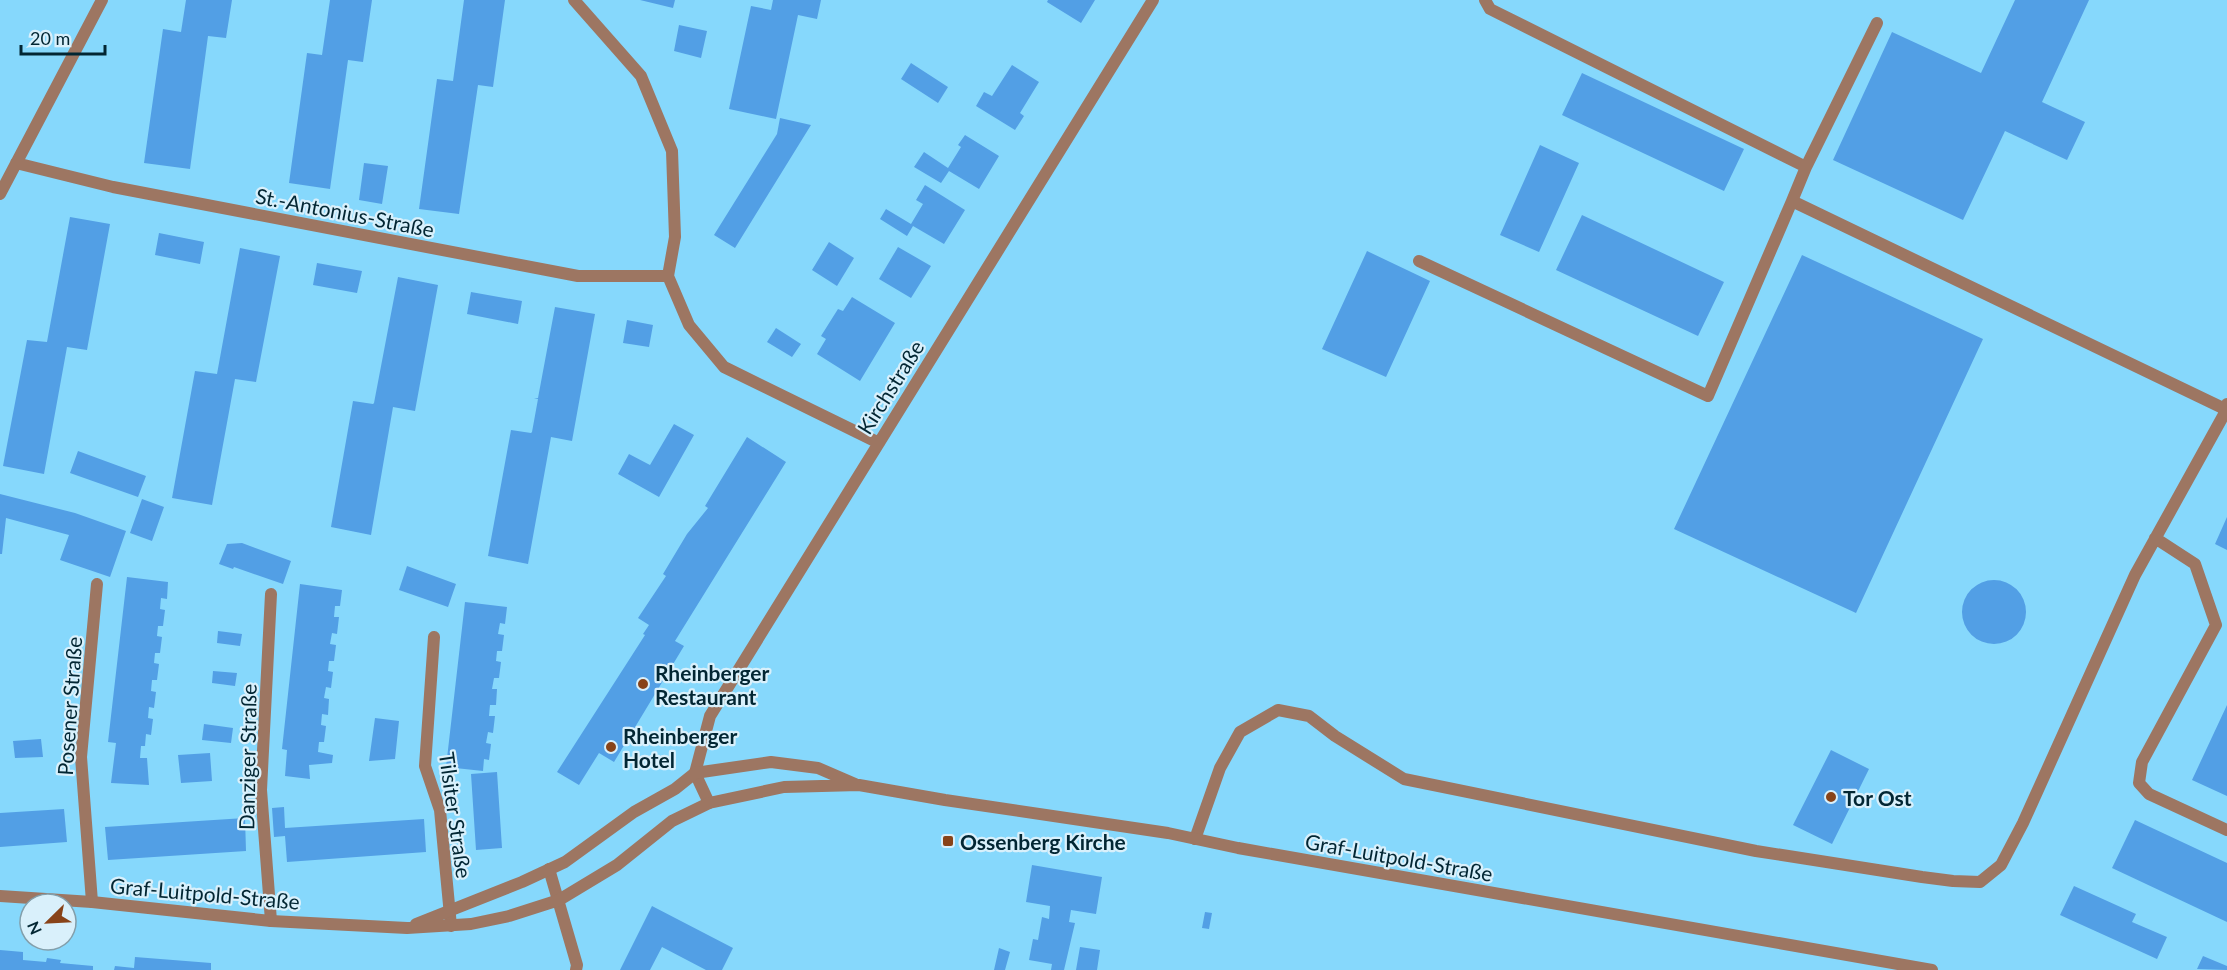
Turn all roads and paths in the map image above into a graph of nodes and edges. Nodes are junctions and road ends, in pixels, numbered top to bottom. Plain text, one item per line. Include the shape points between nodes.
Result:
1 (102, 0) edge
2 (574, 0) edge
3 (1153, 0) edge
4 (1485, 0) edge
5 (1876, 23) dead end
6 (16, 163) junction
7 (1806, 166) junction
8 (0, 194) edge
9 (1792, 201) junction
10 (1419, 261) dead end
11 (668, 276) junction
12 (2226, 408) edge
13 (879, 443) junction
14 (2155, 538) junction
15 (97, 585) dead end
16 (271, 594) dead end
17 (434, 637) dead end
18 (695, 773) junction
19 (859, 785) junction
20 (709, 803) junction
21 (2227, 830) edge
22 (1195, 839) junction
23 (549, 869) junction
24 (0, 896) edge
25 (559, 900) junction
26 (93, 903) junction
27 (449, 910) junction
28 (271, 921) junction
29 (451, 926) junction
30 (407, 928) junction
31 (576, 970) edge
32 (1932, 970) edge

1 - 6 street
2 - 11 street via 641,76 672,151 675,237
3 - 13 street, Kirchstraße
4 - 7 street via 1490,9
5 - 7 street
6 - 8 street
6 - 11 street, St.-Antonius-Straße via 113,187 578,276
7 - 9 street
9 - 10 street via 1708,396
9 - 12 street
11 - 13 street via 689,325 724,367
12 - 14 street
13 - 18 street, Kirchstraße via 710,716
14 - 21 street via 2195,564 2216,625 2142,762 2139,783 2149,794
14 - 22 street via 2134,575 2023,823 2001,864 1980,882 1756,851 1404,779 1309,716 1278,710 1240,732 1220,768
15 - 26 street, Posener Straße via 81,757
16 - 28 street, Danziger Straße via 261,790
17 - 27 street, Tilsiter Straße via 425,766 440,810
18 - 19 street, Graf-Luitpold-Straße via 771,762 818,768
18 - 20 street
18 - 23 street, Graf-Luitpold-Straße
19 - 20 street, Graf-Luitpold-Straße via 784,787
19 - 22 street, Graf-Luitpold-Straße
20 - 25 street, Graf-Luitpold-Straße via 672,821 617,865
22 - 32 street, Graf-Luitpold-Straße
23 - 25 street
23 - 27 street, Graf-Luitpold-Straße
24 - 26 street, Graf-Luitpold-Straße
25 - 29 street, Graf-Luitpold-Straße via 509,916
25 - 31 street
26 - 28 street, Graf-Luitpold-Straße
27 - 29 street, Tilsiter Straße
27 - 30 street, Graf-Luitpold-Straße
28 - 30 street, Graf-Luitpold-Straße
29 - 30 street, Graf-Luitpold-Straße

